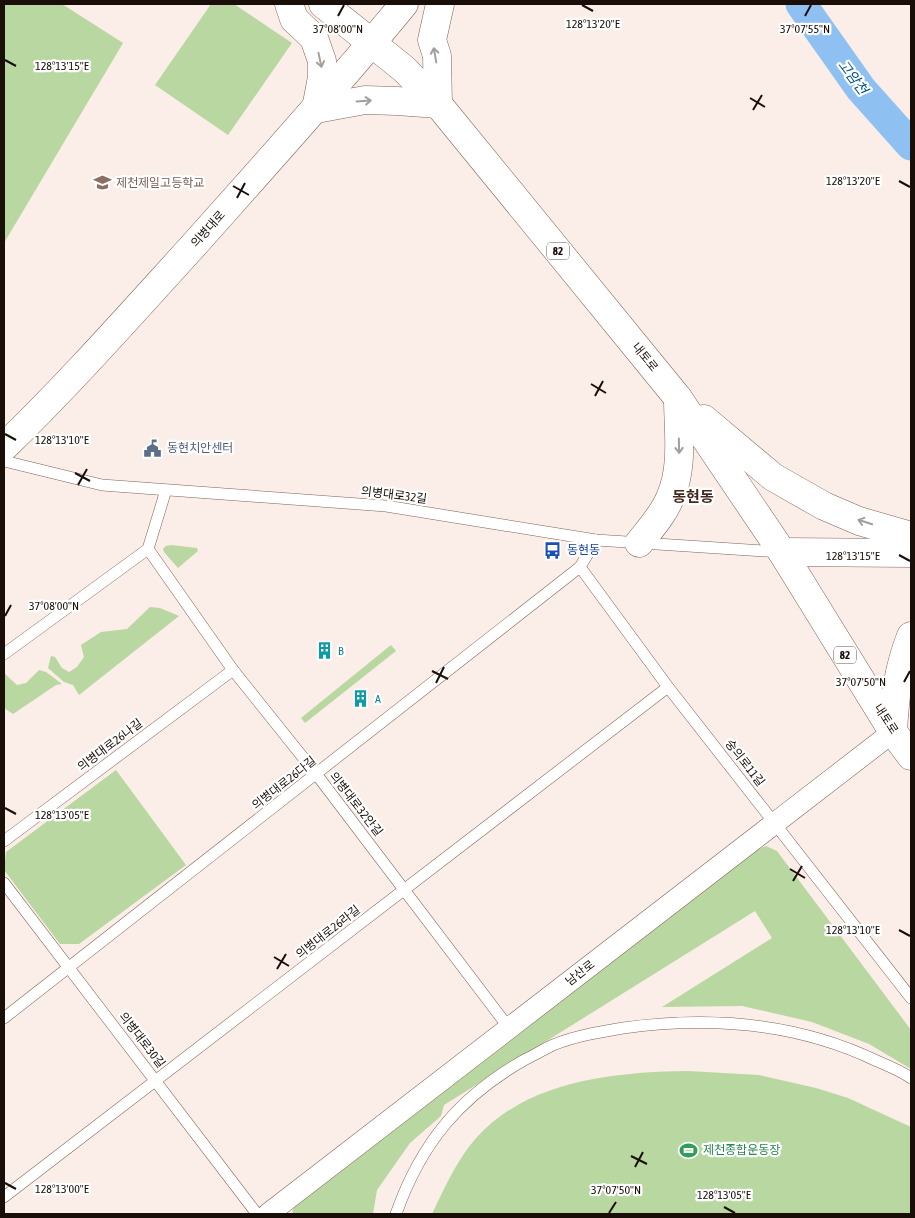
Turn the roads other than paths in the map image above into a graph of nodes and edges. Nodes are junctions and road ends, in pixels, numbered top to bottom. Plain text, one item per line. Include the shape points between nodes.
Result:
1 (289, 4) edge
2 (323, 4) edge
3 (404, 4) edge
4 (440, 4) edge
5 (373, 42) junction
6 (438, 104) junction
7 (316, 109) junction
8 (678, 398) junction
9 (4, 447) edge
10 (4, 461) edge
11 (166, 490) junction
12 (911, 536) edge
13 (596, 540) junction
14 (639, 543) junction
15 (148, 549) junction
16 (782, 552) junction
17 (911, 553) edge
18 (580, 567) junction
19 (911, 636) edge
20 (4, 654) edge
21 (233, 670) junction
22 (668, 687) junction
23 (893, 732) junction
24 (911, 756) edge
25 (317, 775) junction
26 (775, 823) junction
27 (4, 841) edge
28 (4, 883) edge
29 (405, 890) junction
30 (69, 967) junction
31 (911, 998) edge
32 (4, 1018) edge
33 (509, 1028) junction
34 (911, 1078) edge
35 (156, 1081) junction
36 (4, 1197) edge
37 (270, 1213) edge
38 (396, 1214) edge

1 -> 7 main road via 294,19 314,38 322,61
2 - 5 main road, 내토로 / 82
3 - 5 main road, 의병대로
6 -> 4 main road via 432,40
5 - 6 main road, 내토로 / 82
5 - 7 main road, 의병대로
7 -> 6 main road via 366,100
6 - 8 main road, 내토로 / 82
7 - 9 main road, 의병대로 via 116,330
12 -> 8 main road via 824,506 773,477
8 -> 14 main road via 679,468 674,489 663,511
8 - 16 main road, 내토로 / 82
10 - 11 lane, 의병대로32길 via 102,485
11 - 13 lane, 의병대로32길 via 386,506
11 - 15 lane
13 - 14 lane, 의병대로32길
13 - 18 lane
14 - 16 lane, 의병대로32길
15 - 20 lane
15 - 21 lane, 의병대로32안길
16 - 17 main road
16 - 23 main road, 내토로 / 82
18 - 22 lane, 숭의로11길
18 - 25 lane, 의병대로26다길
19 - 23 main road via 896,689
21 - 25 lane, 의병대로32안길
21 - 27 lane, 의병대로26나길
22 - 26 lane, 숭의로11길
22 - 29 lane, 의병대로26라길
23 - 24 main road, 내토로 / 82
23 - 26 street, 남산로
25 - 29 lane, 의병대로32안길
25 - 30 lane, 의병대로26다길
26 - 31 lane, 숭의로11길
26 - 33 street, 남산로
28 - 30 lane, 의병대로30길
29 - 33 lane, 의병대로32안길
29 - 35 lane, 의병대로26라길
30 - 32 lane, 의병대로26다길
30 - 35 lane, 의병대로30길
33 - 37 street, 남산로
34 - 38 lane via 866,1055 829,1042 756,1025 656,1024 594,1033 553,1045 508,1070 475,1094 451,1116 430,1144 413,1173
35 - 36 lane, 의병대로26라길
35 - 37 lane, 의병대로30길

